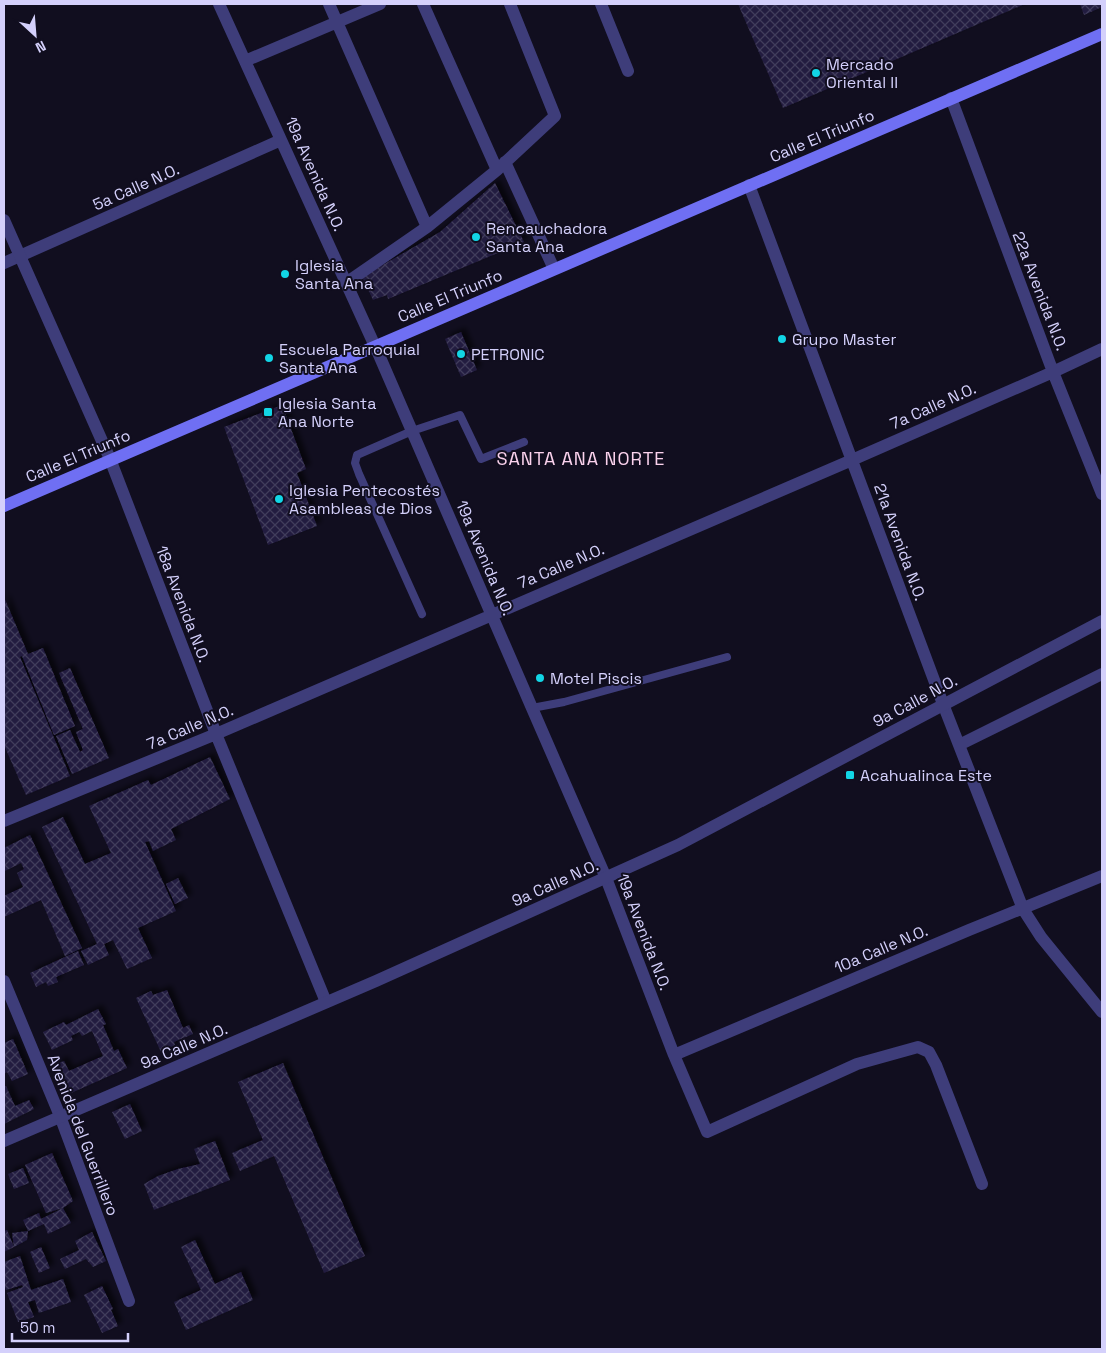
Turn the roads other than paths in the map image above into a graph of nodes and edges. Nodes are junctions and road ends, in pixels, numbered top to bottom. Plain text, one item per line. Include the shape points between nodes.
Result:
1 (219, 4) edge
2 (329, 4) edge
3 (380, 4) edge
4 (423, 4) edge
5 (510, 4) edge
6 (601, 4) edge
7 (338, 23) junction
8 (1102, 34) edge
9 (245, 61) junction
10 (628, 71) dead end
11 (951, 98) junction
12 (281, 140) junction
13 (501, 166) junction
14 (749, 185) junction
15 (4, 220) edge
16 (427, 227) junction
17 (20, 256) junction
18 (4, 263) edge
19 (554, 269) junction
20 (346, 283) junction
21 (375, 346) junction
22 (1102, 348) edge
23 (1053, 372) junction
24 (412, 431) junction
25 (524, 442) dead end
26 (110, 459) junction
27 (852, 460) junction
28 (1102, 494) edge
29 (4, 506) edge
30 (422, 614) dead end
31 (491, 614) junction
32 (1102, 621) edge
33 (727, 657) dead end
34 (1102, 674) edge
35 (943, 704) junction
36 (532, 708) junction
37 (216, 734) junction
38 (960, 746) junction
39 (4, 821) edge
40 (1102, 876) edge
41 (606, 878) junction
42 (1023, 908) junction
43 (4, 981) edge
44 (326, 1002) junction
45 (1102, 1012) edge
46 (674, 1055) junction
47 (60, 1116) junction
48 (4, 1141) edge
49 (982, 1184) dead end
50 (129, 1301) dead end

1 - 9 street, 19a Avenida N.O.
2 - 7 street
3 - 7 street
4 - 13 street
5 - 13 street via 555,116
6 - 10 street
7 - 9 street
7 - 16 street
8 - 11 main road, Calle El Triunfo
9 - 12 street, 19a Avenida N.O.
11 - 14 main road, Calle El Triunfo
11 - 23 street, 22a Avenida N.O.
12 - 17 street, 5a Calle N.O.
12 - 20 street, 19a Avenida N.O.
13 - 16 street
13 - 19 street
14 - 19 main road, Calle El Triunfo
14 - 27 street, 21a Avenida N.O.
15 - 17 street, 18a Avenida N.O.
16 - 20 street
17 - 18 street, 5a Calle N.O.
17 - 26 street, 18a Avenida N.O.
19 - 21 main road, Calle El Triunfo
20 - 21 street, 19a Avenida N.O.
21 - 24 street, 19a Avenida N.O.
21 - 26 main road, Calle El Triunfo
22 - 23 street, 7a Calle N.O.
23 - 27 street, 7a Calle N.O.
23 - 28 street, 22a Avenida N.O.
24 - 25 lane via 460,415 481,459
24 - 30 lane via 357,455 355,463
24 - 31 street, 19a Avenida N.O.
26 - 29 main road, Calle El Triunfo
26 - 37 street, 18a Avenida N.O.
27 - 31 street, 7a Calle N.O.
27 - 35 street, 21a Avenida N.O.
31 - 36 street, 19a Avenida N.O.
31 - 37 street, 7a Calle N.O.
32 - 35 street, 9a Calle N.O.
33 - 36 lane
34 - 38 street
35 - 38 street, 21a Avenida N.O.
35 - 41 street, 9a Calle N.O. via 686,840
36 - 41 street, 19a Avenida N.O.
37 - 39 street, 7a Calle N.O.
37 - 44 street, 18a Avenida N.O.
38 - 42 street, 21a Avenida N.O.
40 - 42 street, 10a Calle N.O.
41 - 44 street, 9a Calle N.O.
41 - 46 street, 19a Avenida N.O.
42 - 45 street, 21a Avenida N.O. via 1041,936
42 - 46 street, 10a Calle N.O.
43 - 47 street, Avenida del Guerrillero
44 - 47 street, 9a Calle N.O.
46 - 49 street, 19a Avenida N.O. via 707,1132 857,1064 918,1047 929,1052 936,1065
47 - 48 street, 9a Calle N.O.
47 - 50 street, Avenida del Guerrillero

